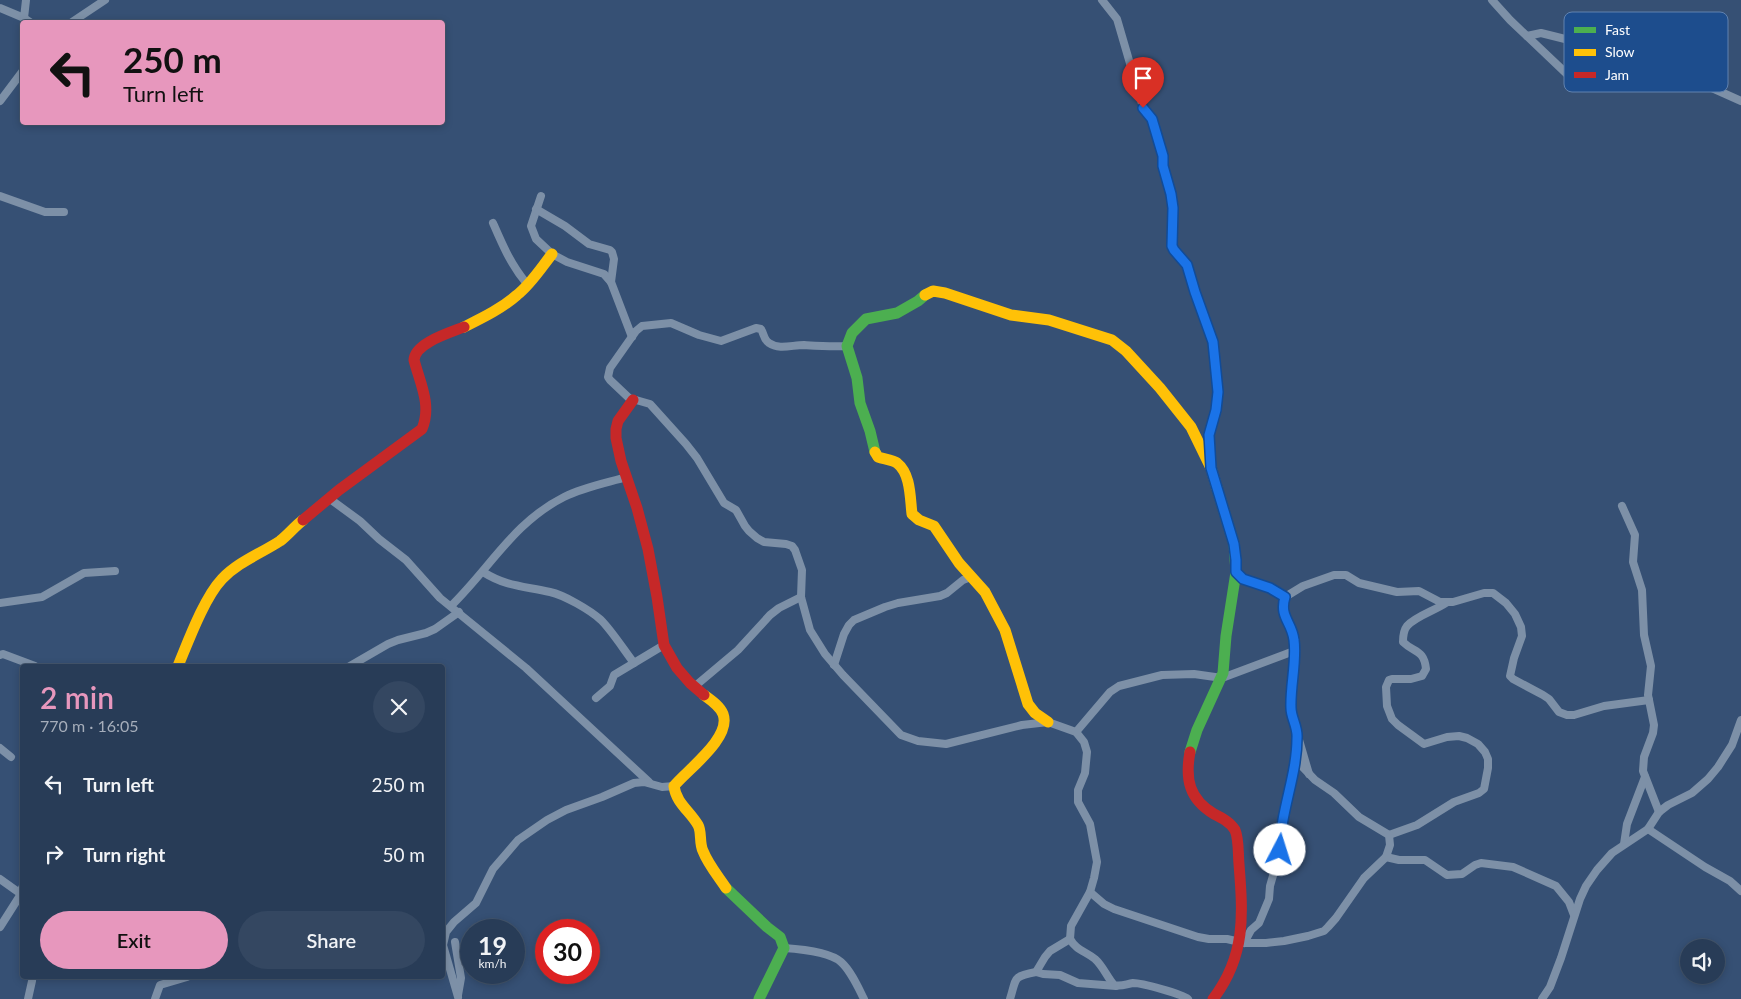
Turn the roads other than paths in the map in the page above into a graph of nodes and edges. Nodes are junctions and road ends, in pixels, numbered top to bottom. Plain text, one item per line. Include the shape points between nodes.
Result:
1 (26, 0) edge
2 (105, 0) edge
3 (1102, 0) edge
4 (1492, 0) edge
5 (0, 8) edge
6 (27, 20) edge
7 (75, 20) edge
8 (1527, 36) junction
9 (1564, 38) edge
10 (1564, 71) edge
11 (20, 75) edge
12 (1721, 92) edge
13 (1741, 101) edge
14 (0, 102) edge
15 (0, 196) edge
16 (540, 196) dead end
17 (536, 209) junction
18 (64, 212) dead end
19 (493, 223) dead end
20 (552, 254) junction
21 (611, 282) junction
22 (528, 284) junction
23 (632, 337) junction
24 (847, 346) junction
25 (633, 400) junction
26 (1211, 468) junction
27 (627, 477) junction
28 (330, 499) junction
29 (1622, 506) dead end
30 (115, 571) dead end
31 (483, 572) junction
32 (1236, 572) junction
33 (971, 577) junction
34 (801, 597) junction
35 (1285, 597) junction
36 (1446, 603) junction
37 (0, 604) edge
38 (451, 606) junction
39 (459, 612) junction
40 (664, 645) junction
41 (1294, 651) junction
42 (0, 655) edge
43 (634, 663) junction
44 (30, 664) edge
45 (179, 664) edge
46 (353, 664) edge
47 (834, 664) junction
48 (1222, 678) junction
49 (694, 687) junction
50 (596, 698) dead end
51 (1649, 700) junction
52 (1741, 720) edge
53 (1048, 722) junction
54 (1076, 732) junction
55 (1298, 737) junction
56 (0, 748) edge
57 (11, 757) dead end
58 (1295, 759) junction
59 (1309, 774) junction
60 (1645, 777) junction
61 (649, 782) junction
62 (674, 786) junction
63 (1659, 812) junction
64 (1648, 829) junction
65 (1389, 835) junction
66 (1624, 844) junction
67 (1386, 857) junction
68 (0, 879) edge
69 (20, 890) edge
70 (1741, 890) edge
71 (1090, 892) junction
72 (20, 894) edge
73 (1574, 914) junction
74 (0, 926) edge
75 (445, 935) edge
76 (1070, 939) junction
77 (455, 942) dead end
78 (1241, 942) junction
79 (784, 948) junction
80 (445, 956) edge
81 (1036, 972) junction
82 (180, 979) edge
83 (32, 981) dead end
84 (1116, 986) junction
85 (457, 998) edge
86 (28, 999) edge
87 (155, 999) edge
88 (759, 999) edge
89 (864, 999) edge
90 (1010, 999) edge
91 (1188, 999) edge
92 (1213, 999) edge
93 (1542, 999) edge

1 - 6 street
2 - 7 street
3 - 26 street via 1117,19 1143,108 1156,128 1172,201 1172,246 1187,265 1213,342 1218,392 1209,435
4 - 8 street
5 - 6 street
8 - 9 street via 1541,33
8 - 10 street
11 - 14 street
12 - 13 street
15 - 18 street via 45,212
16 - 17 street
17 - 20 street via 532,232
17 - 21 street via 589,244 610,250 614,259
19 - 22 street via 508,258
20 - 21 street via 604,274
20 - 22 street
21 - 23 street
22 - 28 street via 511,300 488,314 423,344 416,351 414,360 427,402 425,425
23 - 24 street via 642,326 666,322 717,341 756,328 761,329 767,341 776,346
23 - 25 street via 610,368 608,377
24 - 26 street via 852,333 866,319 897,313 933,291 1099,335 1126,351 1160,388 1190,427
24 - 33 street via 875,454 896,462 903,469 910,486 912,514 934,526
25 - 27 street via 616,426
25 - 34 street via 650,404 686,444 724,503 736,510 749,531 764,542 792,546 802,570
26 - 32 street via 1234,544
27 - 31 street via 565,496 545,508 505,544
27 - 40 street via 655,577
28 - 38 street via 406,560
28 - 45 street via 281,540 243,561 222,579 190,636
29 - 51 street via 1635,534 1633,562 1642,590 1644,635 1651,666
30 - 37 street via 84,574 42,597
31 - 38 street
31 - 43 street via 502,583 549,591 579,605 601,620
32 - 35 street via 1243,579
32 - 48 street
33 - 47 street via 940,596 891,605 854,620 844,634
33 - 53 street via 985,592 1005,630 1028,704
34 - 47 street via 810,630
34 - 49 street via 770,615 738,650
35 - 36 street via 1323,578 1346,575 1359,583 1397,592 1419,591
35 - 41 street via 1283,614 1294,638
36 - 51 street via 1484,593 1493,593 1506,603 1515,614 1522,636 1510,676 1549,699 1563,714 1574,715 1604,706
36 - 65 street via 1404,631 1403,642 1421,654 1426,669 1417,678 1389,680 1387,706 1392,719 1420,742 1459,736 1478,744 1488,758 1484,789 1454,802 1417,825
38 - 39 street
39 - 46 street via 426,634 388,644
39 - 61 street via 526,668
40 - 43 street
40 - 49 street via 671,660
41 - 48 street
41 - 55 street via 1291,709
42 - 44 street
43 - 50 street via 614,675 610,686
47 - 53 street via 901,735 918,741 946,744 1022,725
48 - 54 street via 1194,674 1162,675 1119,686
48 - 78 street via 1195,736 1188,777 1195,798 1208,811 1234,827 1241,891
49 - 62 street via 720,708 723,728 705,756
51 - 60 street via 1654,725 1644,757
52 - 63 street via 1732,745 1718,768 1692,793
53 - 54 street
54 - 71 street via 1087,752 1078,802 1090,824 1097,862
55 - 58 street
55 - 59 street
56 - 57 street
58 - 59 street
58 - 78 street via 1283,818 1280,855 1269,899 1259,923
59 - 65 street via 1359,817
60 - 63 street
60 - 66 street via 1627,824
61 - 62 street via 662,787
61 - 75 street via 634,783 566,810 518,840 493,869 473,907 447,929
62 - 79 street via 682,806 699,826 703,852 724,887 780,937
63 - 64 street
64 - 66 street
64 - 70 street
65 - 67 street
66 - 73 street via 1612,853 1586,886
67 - 73 street via 1424,860 1447,875 1462,874 1481,863 1513,868 1556,886
67 - 78 street via 1364,878 1324,930 1284,941
68 - 69 street
71 - 76 street via 1071,926
71 - 78 street via 1114,909 1198,937
72 - 74 street
73 - 93 street via 1555,976
76 - 81 street via 1050,951
76 - 84 street via 1077,948 1098,962
77 - 85 street via 461,978
78 - 92 street via 1232,970
79 - 88 street
79 - 89 street via 840,960
80 - 85 street
81 - 84 street via 1060,975 1078,983
81 - 90 street via 1018,977
82 - 87 street via 160,985
83 - 86 street
84 - 91 street via 1138,984

